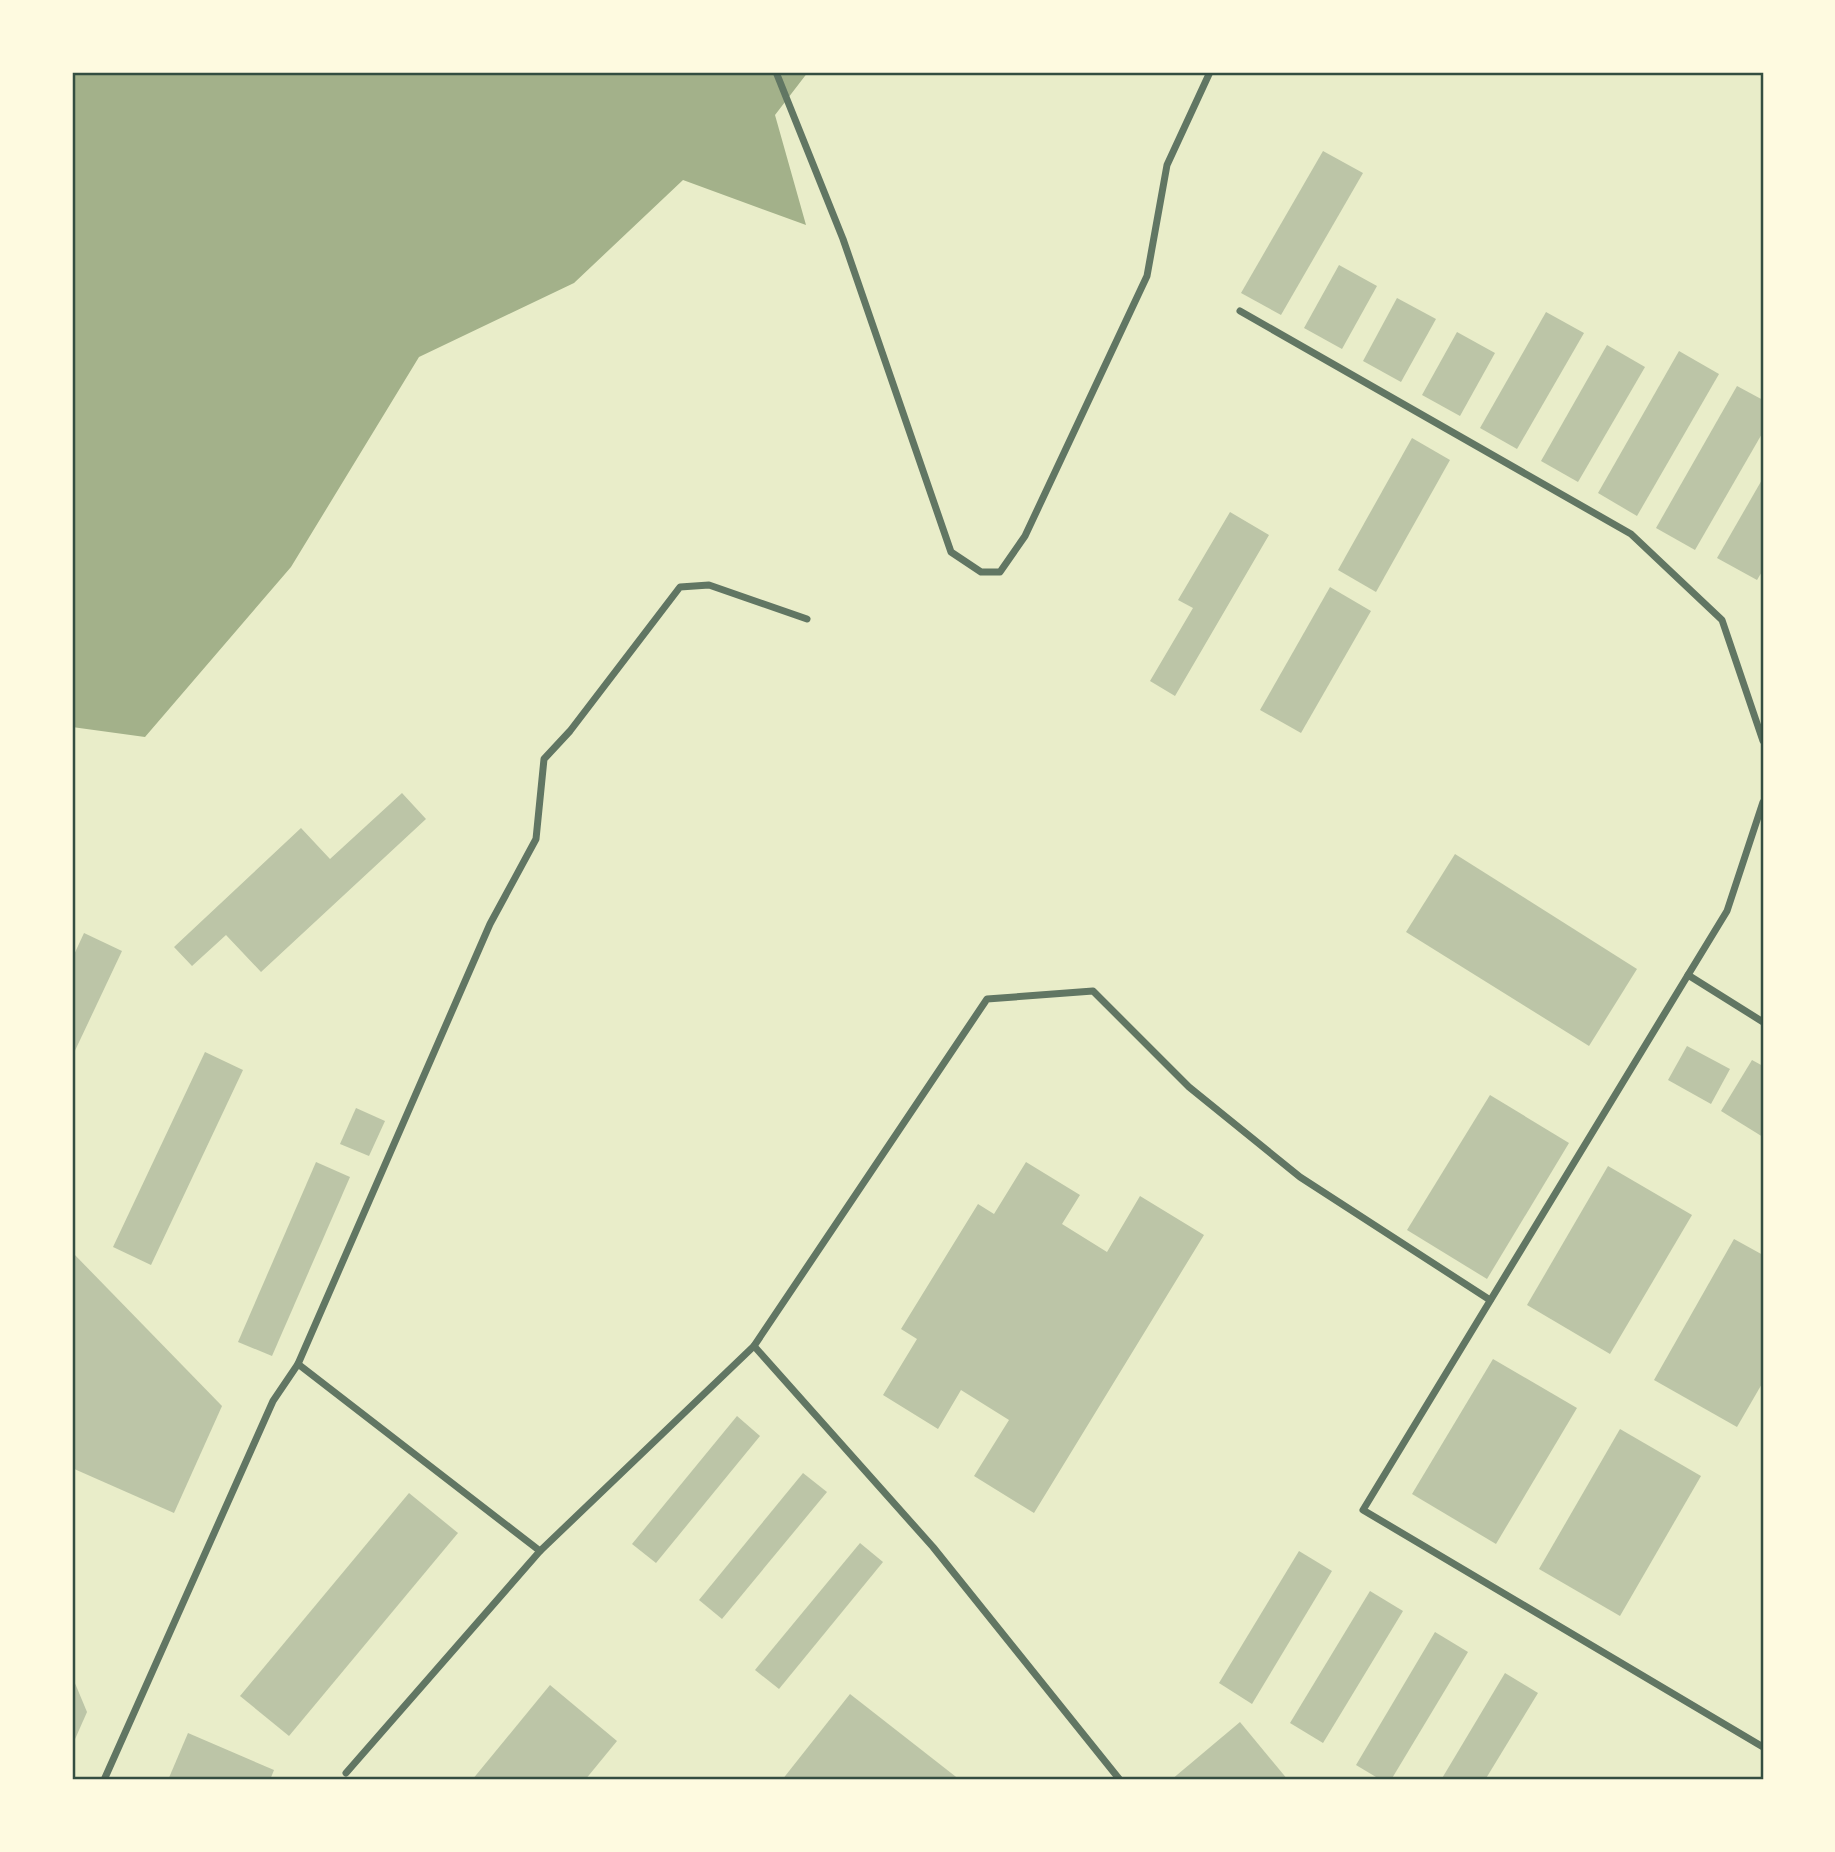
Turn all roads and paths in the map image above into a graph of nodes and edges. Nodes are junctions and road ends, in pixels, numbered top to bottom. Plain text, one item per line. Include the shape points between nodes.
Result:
1 (776, 72) edge
2 (1210, 72) edge
3 (1240, 311) dead end
4 (807, 619) dead end
5 (1763, 741) edge
6 (1763, 802) edge
7 (1688, 975) junction
8 (1763, 1022) edge
9 (1490, 1300) junction
10 (754, 1346) junction
11 (299, 1364) junction
12 (540, 1551) junction
13 (1763, 1747) edge
14 (346, 1773) dead end
15 (104, 1780) edge
16 (1120, 1780) edge

1 - 2 street via 843,239 951,552 981,572 1000,572 1026,536 1147,276 1167,165
3 - 5 street via 1631,534 1722,620
4 - 11 street via 709,585 680,587 544,759 536,839 490,924
6 - 7 street via 1727,911
7 - 8 street
7 - 9 street
9 - 10 street via 1300,1177 1189,1087 1093,991 987,999
9 - 13 street via 1363,1510
10 - 12 street
10 - 16 street via 933,1547
11 - 12 street
11 - 15 street via 273,1401
12 - 14 street

